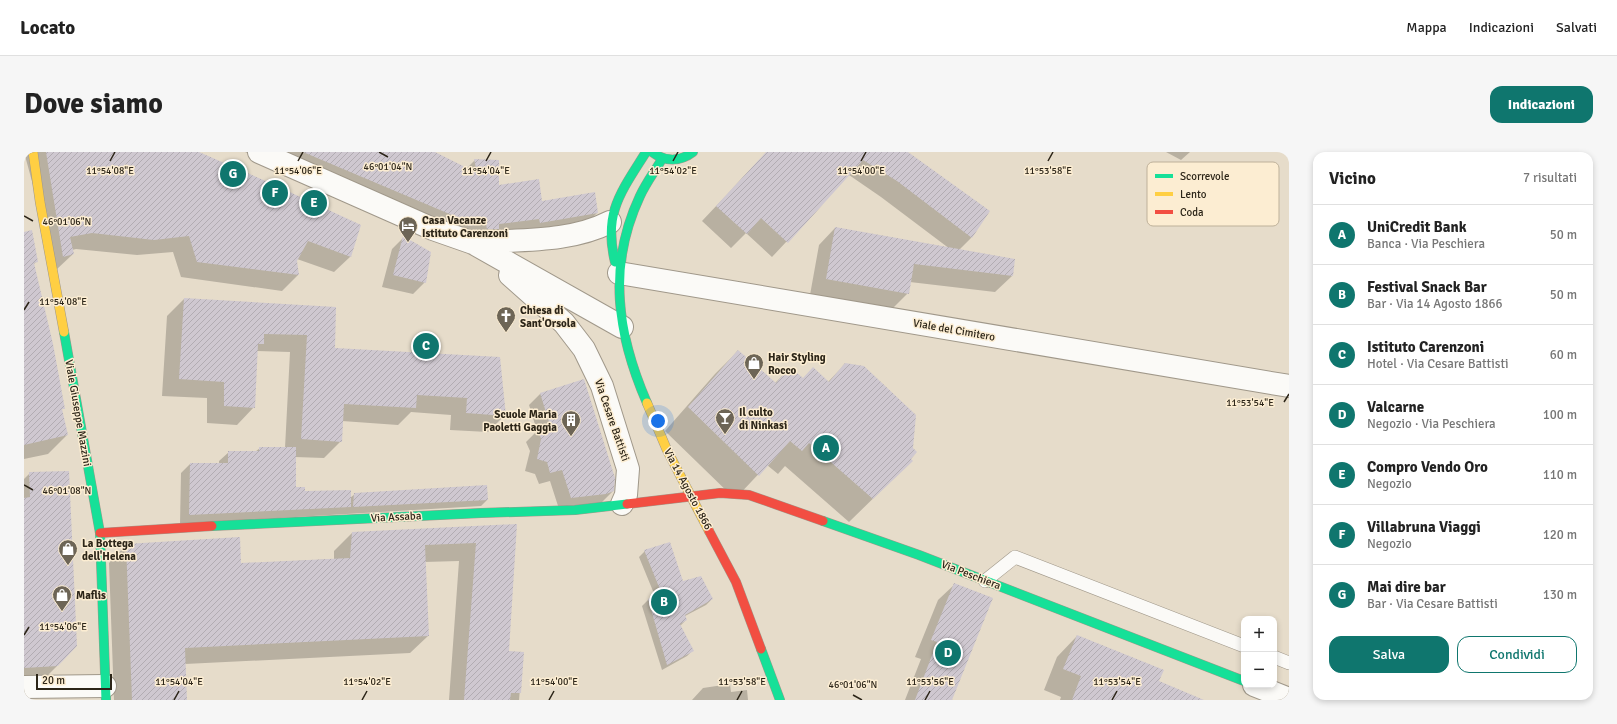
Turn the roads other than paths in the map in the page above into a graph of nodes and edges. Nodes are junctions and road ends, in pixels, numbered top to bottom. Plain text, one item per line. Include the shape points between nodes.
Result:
1 (34, 152) edge
2 (258, 152) edge
3 (646, 152) edge
4 (652, 152) edge
5 (693, 152) edge
6 (662, 159) junction
7 (610, 222) junction
8 (473, 242) junction
9 (619, 273) junction
10 (622, 328) junction
11 (1289, 386) edge
12 (692, 497) junction
13 (622, 504) junction
14 (100, 533) junction
15 (985, 581) junction
16 (1241, 645) edge
17 (1277, 658) edge
18 (1289, 663) edge
19 (1241, 680) edge
20 (24, 687) edge
21 (1262, 688) edge
22 (106, 693) edge
23 (1289, 699) edge
24 (780, 700) edge

1 - 14 street, Viale Giuseppe Mazzini via 40,202
2 - 8 street, Via Cesare Battisti via 433,230
3 - 7 street, Via 14 Agosto 1866 via 620,195
4 - 6 street
5 - 6 street via 682,158
6 - 9 street, Via 14 Agosto 1866 via 640,195 627,228
7 - 8 street, Via Cesare Battisti via 596,229 564,237
7 - 9 street, Via 14 Agosto 1866 via 611,249
8 - 10 street, Via Cesare Battisti
8 - 13 street, Via Cesare Battisti via 564,323 584,349 602,386 628,469 626,495
9 - 10 street, Via 14 Agosto 1866
9 - 11 street, Viale del Cimitero
10 - 12 street, Via 14 Agosto 1866 via 634,373 667,450
12 - 13 street, Via Assaba
12 - 15 street, Via Peschiera via 720,493 749,495
12 - 24 street, Via 14 Agosto 1866 via 736,582
13 - 14 street, Via Assaba via 575,510
14 - 22 street, Viale Giuseppe Mazzini
15 - 16 lane via 1015,557
15 - 19 street, Via Peschiera
17 - 18 lane
20 - 22 street
21 - 23 street

